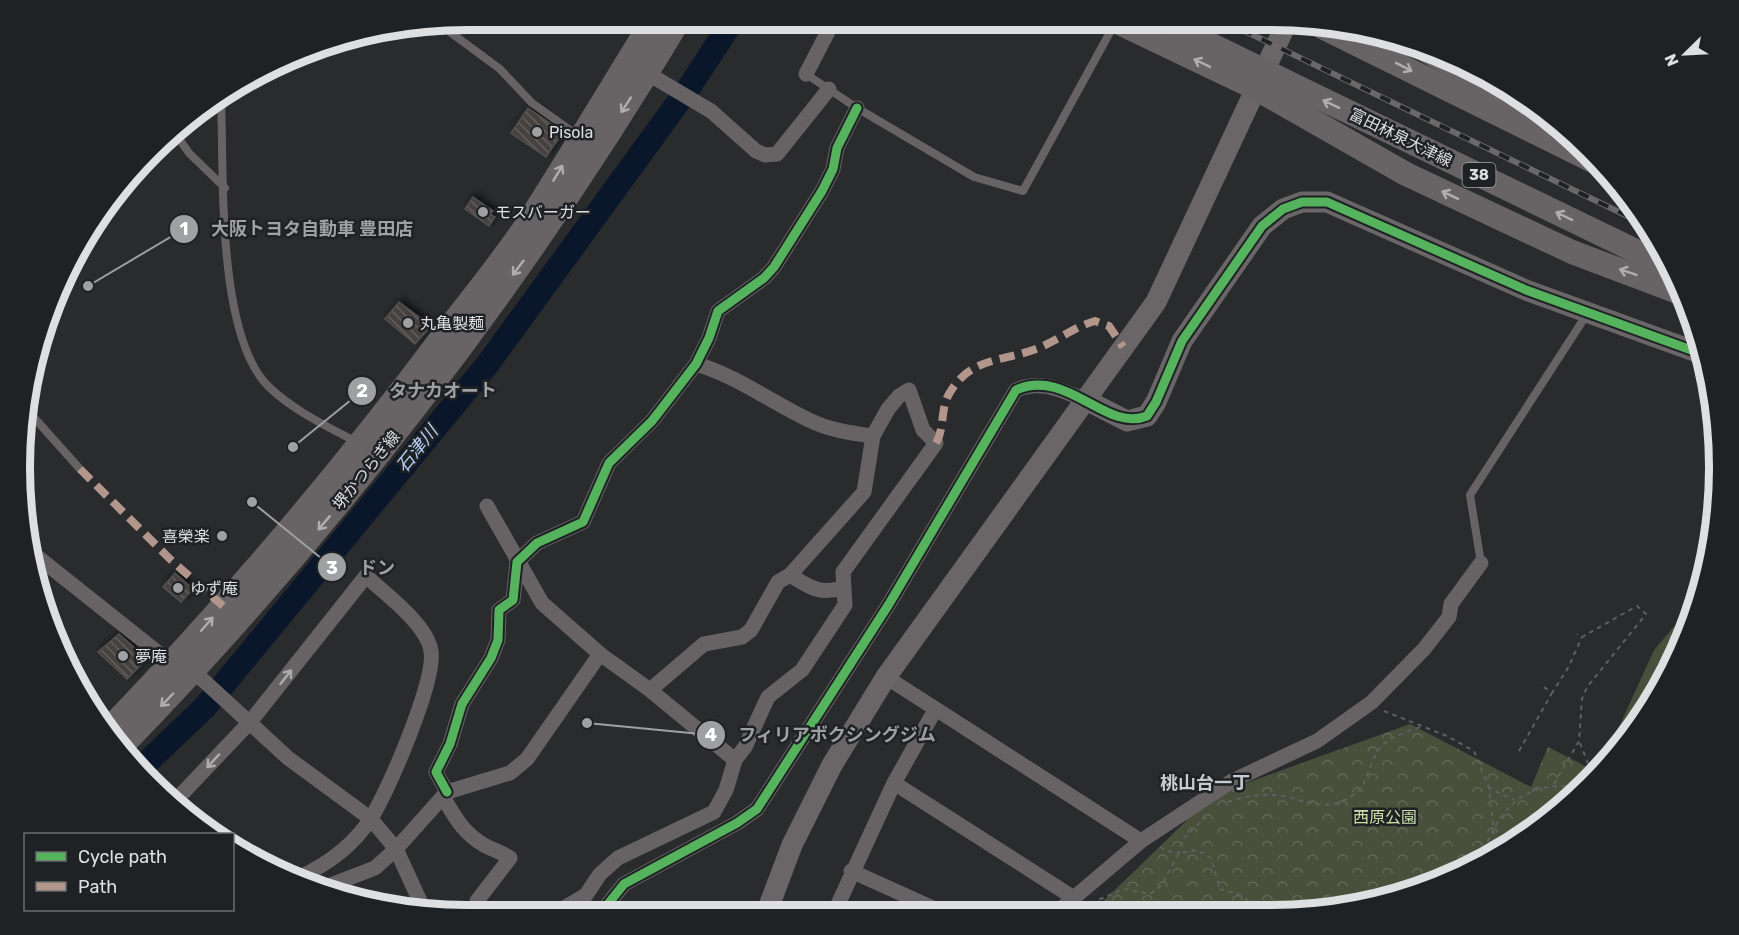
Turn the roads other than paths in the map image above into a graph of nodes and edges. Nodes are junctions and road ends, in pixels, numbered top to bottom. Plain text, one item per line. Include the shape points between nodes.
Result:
1 (651, 30) edge
2 (672, 30) edge
3 (829, 30) edge
4 (1110, 30) edge
5 (1134, 30) edge
6 (1181, 30) edge
7 (1283, 30) edge
8 (447, 31) edge
9 (1339, 35) edge
10 (645, 72) junction
11 (806, 74) joint
12 (1255, 88) junction
13 (829, 89) junction
14 (221, 106) edge
15 (857, 108) junction
16 (580, 137) junction
17 (179, 139) edge
18 (1574, 152) edge
19 (225, 188) junction
20 (1657, 261) edge
21 (1671, 290) edge
22 (1588, 312) junction
23 (1693, 351) edge
24 (696, 364) junction
25 (1086, 400) junction
26 (33, 417) edge
27 (873, 436) junction
28 (360, 445) junction
29 (80, 469) dead end
30 (487, 506) dead end
31 (39, 558) edge
32 (518, 562) junction
33 (1481, 563) joint
34 (790, 575) junction
35 (842, 588) junction
36 (600, 654) junction
37 (192, 672) junction
38 (886, 677) junction
39 (650, 690) junction
40 (935, 710) junction
41 (250, 722) junction
42 (114, 726) edge
43 (126, 741) edge
44 (735, 760) junction
45 (894, 783) junction
46 (445, 794) junction
47 (179, 796) edge
48 (371, 819) junction
49 (1141, 841) junction
50 (396, 849) junction
51 (851, 871) junction
52 (305, 874) edge
53 (334, 884) edge
54 (1079, 900) junction
55 (416, 902) edge
56 (477, 905) edge
57 (569, 905) edge
58 (607, 905) edge
59 (769, 905) edge
60 (837, 905) edge
61 (926, 905) edge
62 (1070, 905) edge

1 - 10 main road, 堺かつらぎ線
2 - 10 main road, 堺かつらぎ線
3 - 11 street
4 - 15 lane via 1023,191 974,177
12 -> 5 main road
20 -> 6 main road, 富田林泉大津線 / 38, bridge
7 - 12 street
8 - 16 lane via 500,69 532,103
9 -> 18 main road
10 - 13 street via 711,111 765,155 777,154
10 - 16 main road, 堺かつらぎ線
10 -> 37 main road, 堺かつらぎ線 via 543,234 377,458 289,565
11 - 13 lane
21 -> 12 main road via 1572,252 1406,174
12 - 25 street via 1156,302
13 - 15 lane
14 - 19 lane
15 - 24 street via 822,191 764,278 718,311
28 -> 16 main road, 堺かつらぎ線 via 526,225
17 - 19 lane
19 - 28 lane via 233,310 261,377 302,412
22 - 23 street
22 - 25 street via 1526,290 1327,202 1302,202 1283,209 1262,226 1182,341 1147,417 1127,421
22 - 33 lane via 1470,495
24 - 27 street via 722,373 809,420 838,431
24 - 32 street via 651,421 609,463 583,522 537,543
25 - 38 street
25 - 58 street via 1042,384 1016,390 890,604 757,809 624,884
26 - 29 lane
27 - 34 street via 864,492
27 - 35 street via 888,409 909,390 923,430 936,443 843,572
37 -> 28 main road, 堺かつらぎ線 via 272,550
30 - 32 street
31 - 37 street via 160,655
32 - 36 street via 542,603
32 - 46 street via 513,600 499,610 498,640 491,658 462,704 450,744 436,772
33 - 49 street via 1424,649 1372,702 1317,741 1232,781
34 - 35 street via 811,589 828,592
34 - 39 street via 778,582 752,630 742,637 704,644
35 - 44 street via 845,605 832,627 802,670 768,697
36 - 39 street
36 - 46 street via 526,759 510,773
37 - 41 street
37 - 42 main road, 堺かつらぎ線
37 -> 43 main road, 堺かつらぎ線
38 - 40 street
38 - 59 street via 826,775 792,845
39 - 44 street
40 - 45 street
40 - 49 street
41 -> 47 street
41 - 48 street via 288,758
41 -> 48 street via 366,576 419,626 431,652 413,727
44 - 57 street via 714,812 618,858 600,874 586,895
45 - 51 street
45 - 54 street
46 - 50 street
46 - 56 street via 462,829 510,858
48 - 50 street
48 - 52 street via 337,856
49 - 54 street
50 - 53 street via 375,868
50 - 55 street
51 - 60 street
51 - 61 street
54 - 62 street

